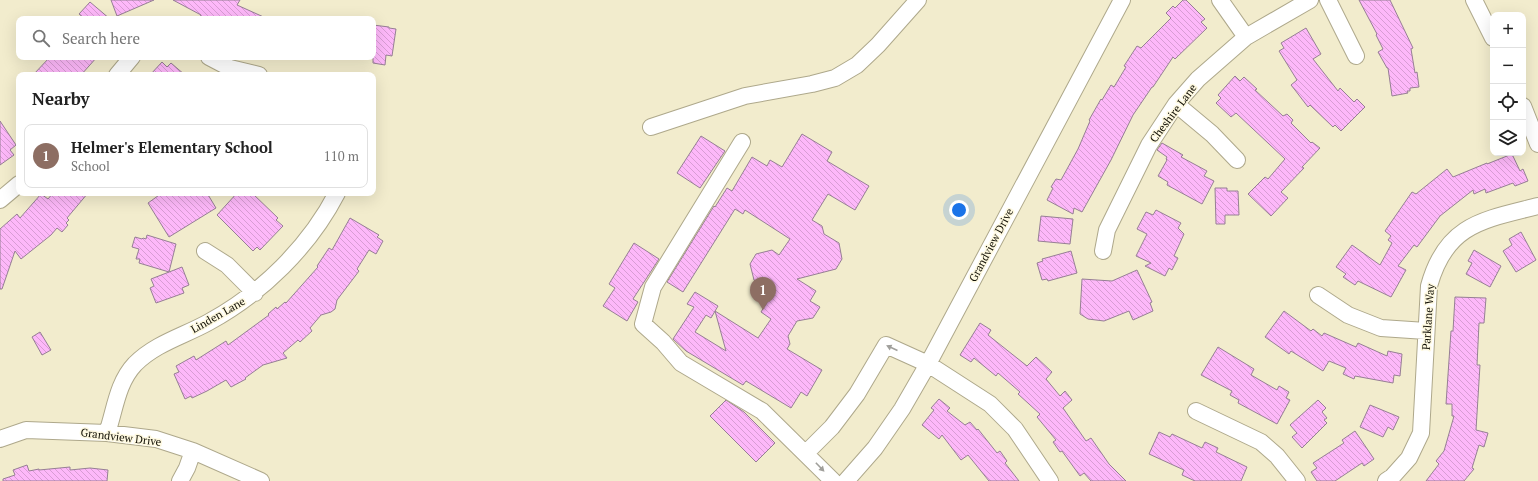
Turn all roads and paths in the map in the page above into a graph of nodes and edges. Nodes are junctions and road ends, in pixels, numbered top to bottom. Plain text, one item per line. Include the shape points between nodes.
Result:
1 (918, 0) edge
2 (1122, 0) edge
3 (1220, 0) edge
4 (1310, 0) edge
5 (1328, 0) edge
6 (1474, 0) edge
7 (1490, 32) edge
8 (1246, 37) junction
9 (1356, 56) dead end
10 (130, 60) edge
11 (215, 60) edge
12 (120, 72) edge
13 (247, 72) edge
14 (1176, 104) junction
15 (1526, 114) edge
16 (651, 126) dead end
17 (742, 142) dead end
18 (1538, 144) edge
19 (1237, 160) dead end
20 (16, 187) edge
21 (335, 196) edge
22 (0, 200) edge
23 (1538, 206) edge
24 (204, 251) dead end
25 (1104, 251) dead end
26 (255, 293) junction
27 (1318, 295) dead end
28 (1426, 331) junction
29 (928, 364) junction
30 (1196, 411) dead end
31 (107, 433) junction
32 (0, 439) edge
33 (193, 451) junction
34 (806, 453) junction
35 (180, 481) edge
36 (261, 481) edge
37 (833, 481) edge
38 (846, 481) edge
39 (1050, 481) edge
40 (1297, 481) edge
41 (1386, 481) edge

1 - 16 street via 857,65 835,78 745,96
2 - 29 street, Grandview Drive
3 - 8 street
4 - 8 street, Cheshire Lane
5 - 9 street
6 - 7 street
8 - 14 street, Cheshire Lane via 1198,79
10 - 12 street
11 - 13 street via 230,68
14 - 19 street via 1212,134
14 - 25 street, Cheshire Lane via 1149,145 1107,230
15 - 18 street
17 - 34 street via 653,288 643,324 682,362 762,411
20 - 22 street
21 - 26 street, Linden Lane via 311,234
23 - 28 street, Parklane Way via 1476,223 1446,248 1433,269 1429,286
24 - 26 street via 227,265
26 - 31 street, Linden Lane via 207,323 166,342 135,365 122,384
27 - 28 street via 1348,315 1381,328
28 - 41 street, Parklane Way via 1421,433 1408,458
29 -> 34 street via 886,345 857,394 832,427
29 - 38 street, Grandview Drive via 902,409 875,448
29 - 39 street via 990,404 1015,429
30 - 40 street via 1261,442 1278,456
31 - 32 street, Grandview Drive via 26,430
31 - 33 street, Grandview Drive via 156,439
33 - 35 street
33 - 36 street, Grandview Drive
34 -> 37 street

